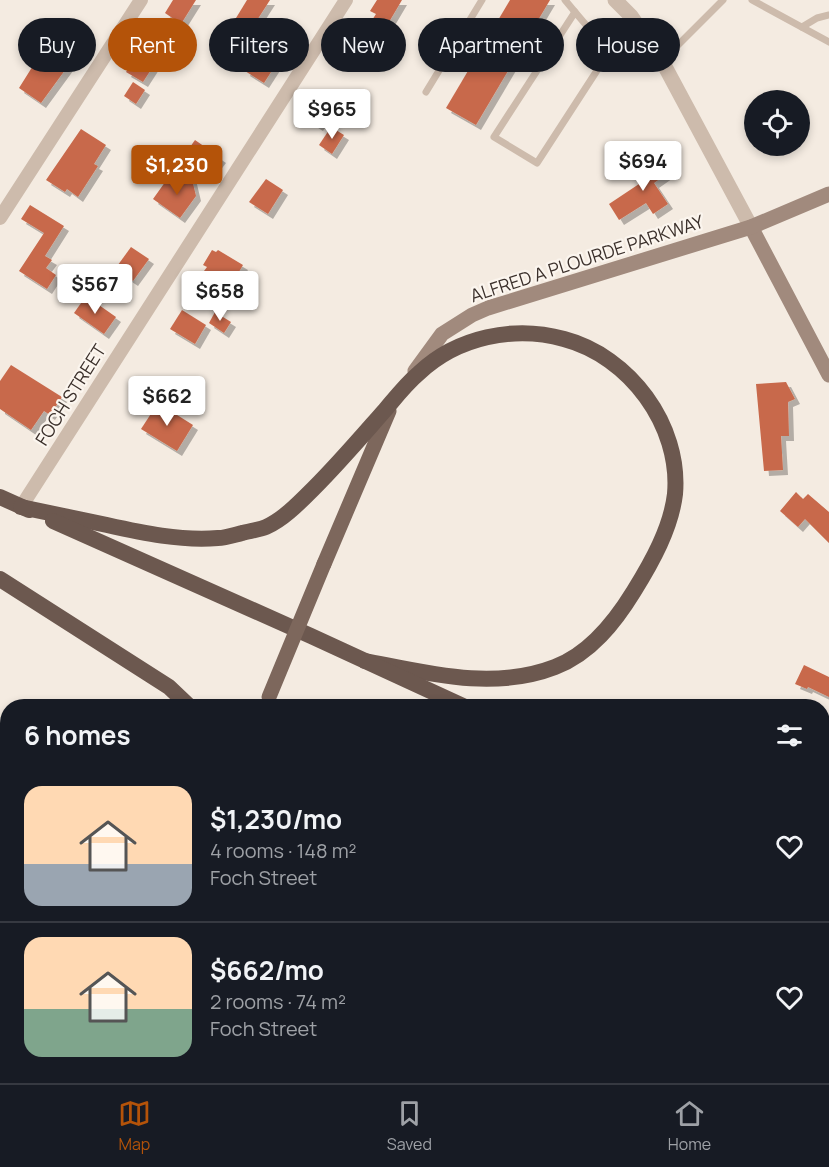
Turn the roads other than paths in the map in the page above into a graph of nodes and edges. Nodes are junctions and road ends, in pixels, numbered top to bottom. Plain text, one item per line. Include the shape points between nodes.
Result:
1 (141, 0) edge
2 (346, 0) edge
3 (482, 0) edge
4 (565, 0) edge
5 (615, 0) edge
6 (723, 0) edge
7 (752, 0) edge
8 (575, 12) junction
9 (829, 15) edge
10 (580, 18) edge
11 (630, 18) edge
12 (802, 27) junction
13 (829, 42) edge
14 (680, 43) edge
15 (596, 72) edge
16 (668, 72) edge
17 (426, 92) dead end
18 (829, 194) edge
19 (0, 218) edge
20 (751, 228) junction
21 (828, 370) edge
22 (402, 391) junction
23 (0, 497) edge
24 (21, 507) junction
25 (0, 579) edge
26 (364, 661) junction
27 (182, 699) edge
28 (269, 699) edge
29 (448, 699) edge

1 - 19 street
2 - 24 street, FOCH STREET
3 - 17 lane
4 - 8 lane
5 - 11 street
6 - 14 lane
7 - 12 lane
8 - 10 lane
8 - 15 lane via 494,137 537,163
9 - 12 lane
12 - 13 lane
16 - 20 street
18 - 20 main road, ALFRED A PLOURDE PARKWAY
20 - 21 main road
20 - 22 main road, ALFRED A PLOURDE PARKWAY via 472,315 442,334
22 - 24 highway via 337,465 291,510 266,528 219,538 169,537
22 - 26 highway via 439,357 487,337 538,333 576,343 620,369 647,397 669,444 675,495 666,529 646,572 611,626 557,667 502,678 454,678
22 - 28 main road, ALFRED A PLOURDE PARKWAY, bridge via 381,425
23 - 24 highway
24 - 26 highway
25 - 27 highway via 169,687
26 - 29 highway

